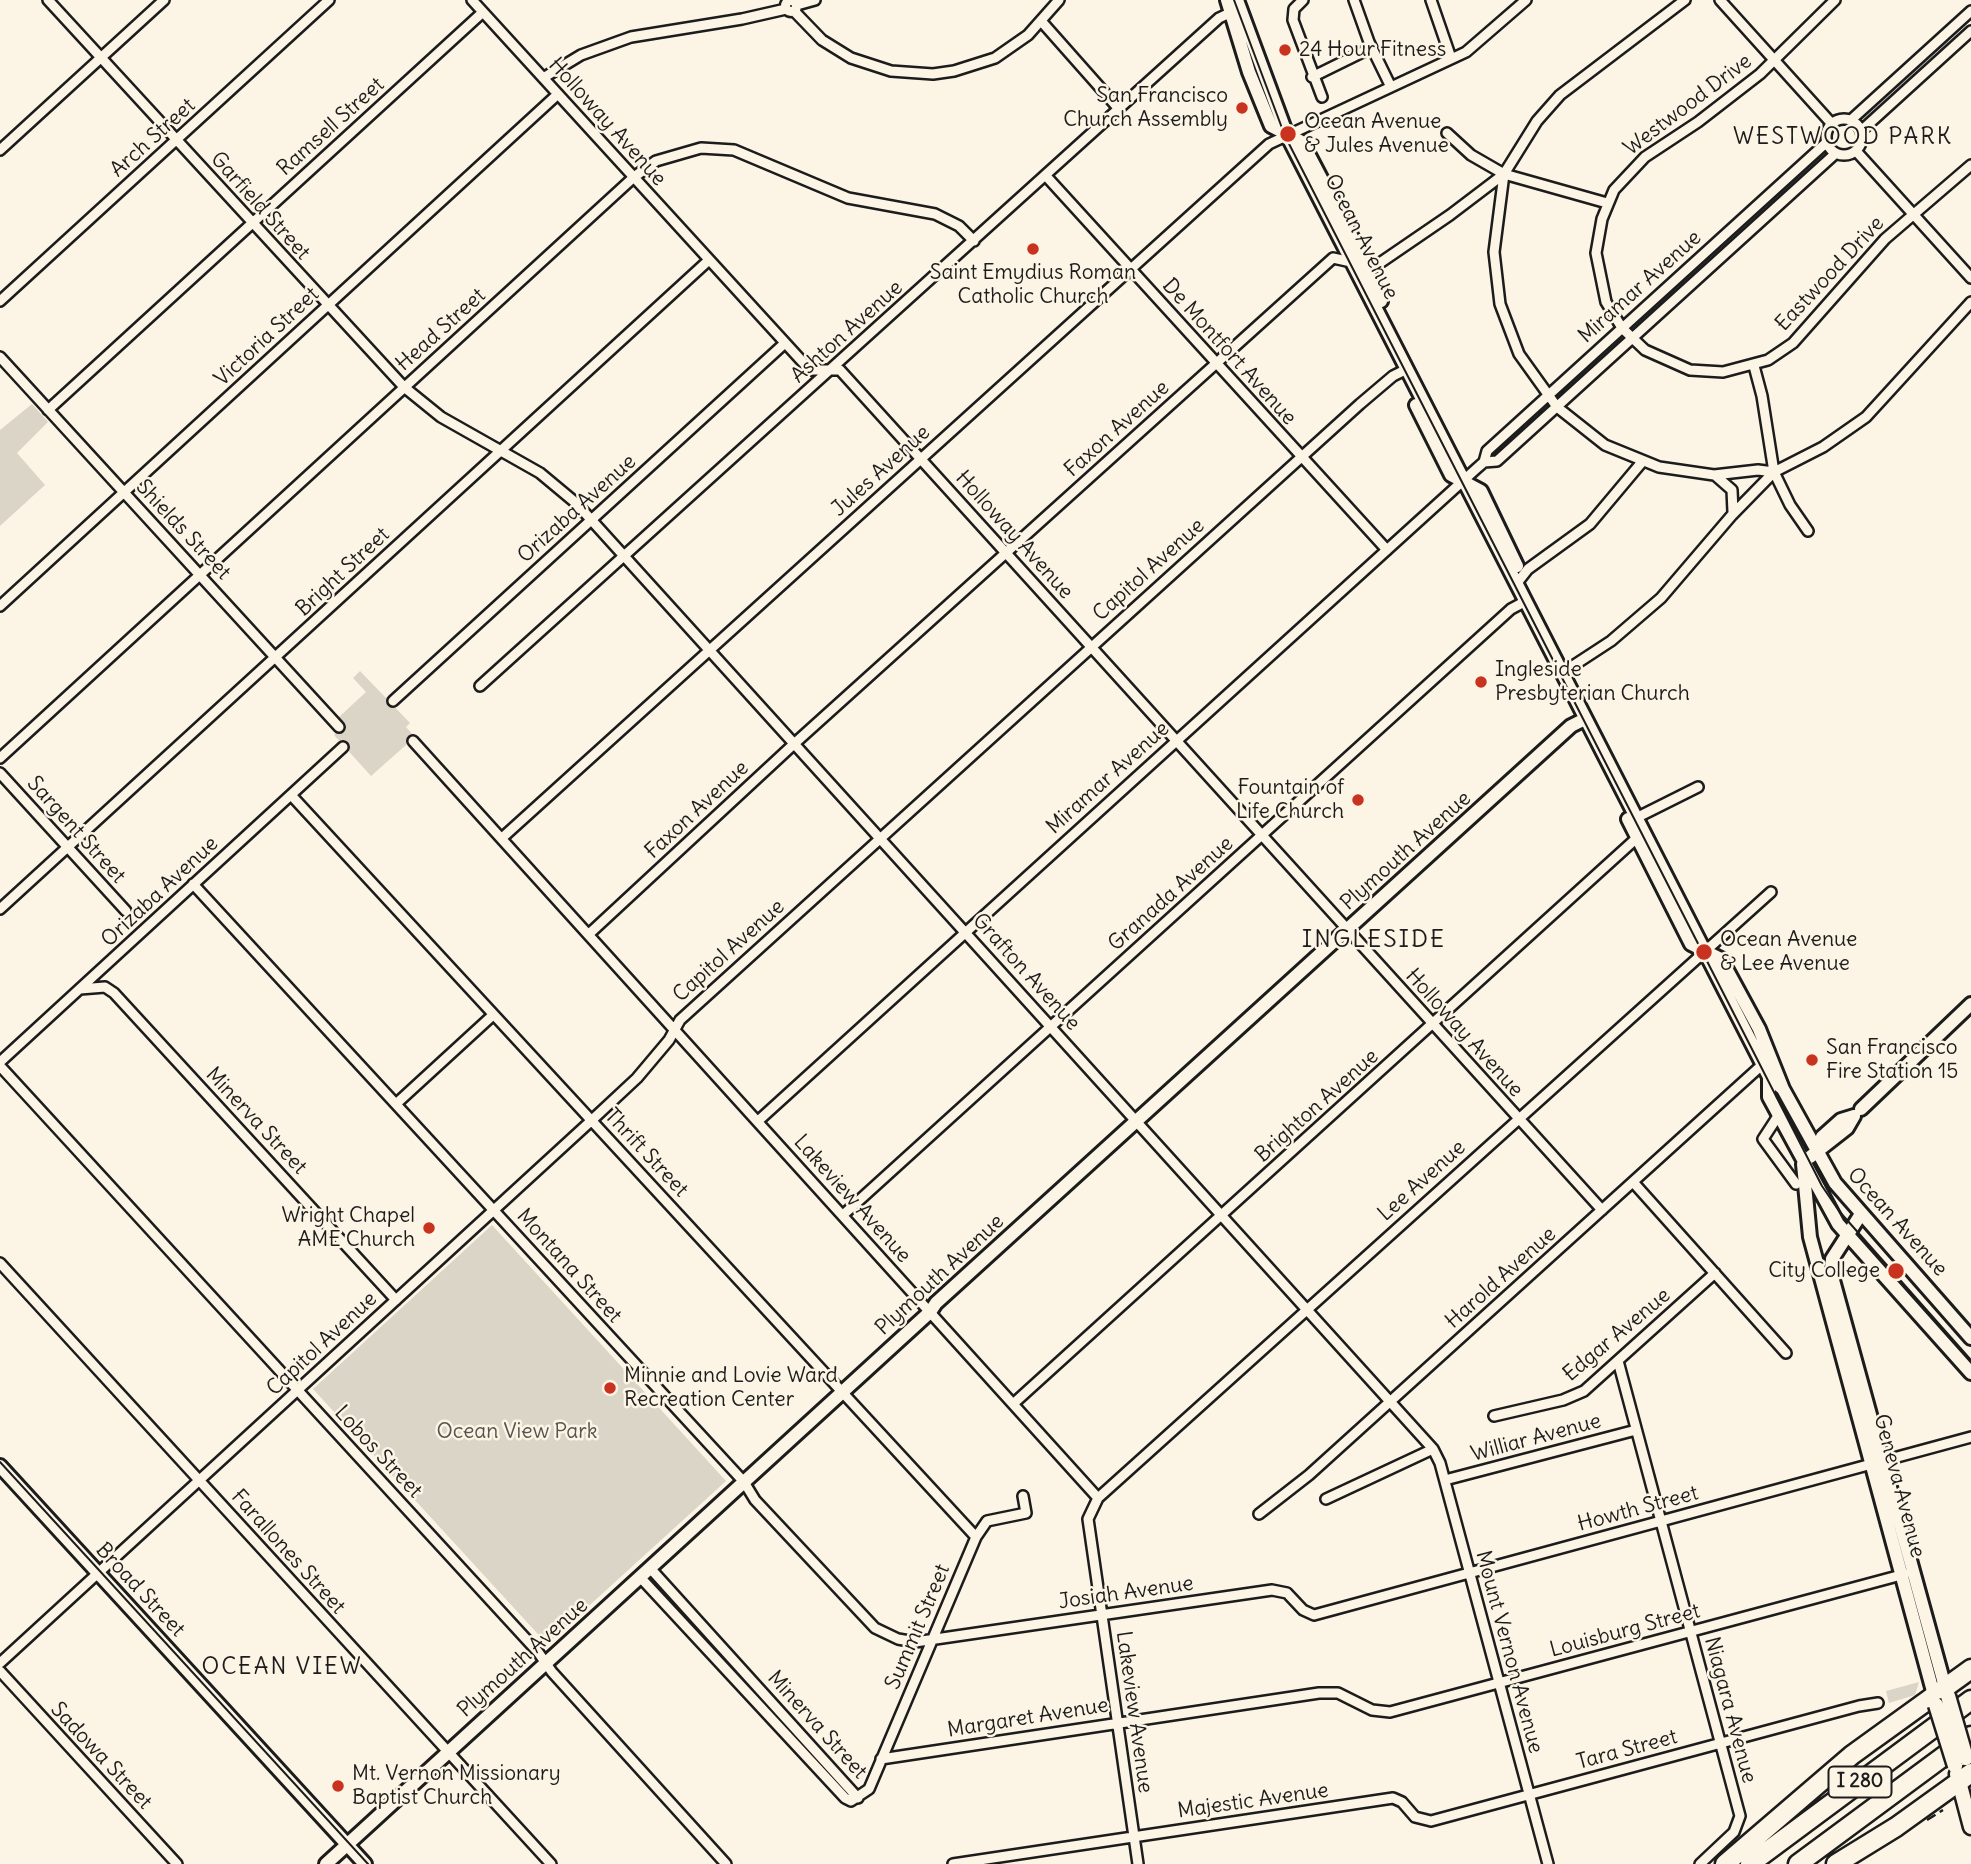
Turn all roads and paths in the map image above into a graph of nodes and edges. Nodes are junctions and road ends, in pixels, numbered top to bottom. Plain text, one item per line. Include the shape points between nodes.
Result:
1 (48, 0) edge
2 (164, 0) edge
3 (329, 0) edge
4 (472, 0) edge
5 (815, 0) edge
6 (1059, 0) edge
7 (1303, 0) edge
8 (1354, 0) edge
9 (1431, 0) edge
10 (1526, 0) edge
11 (1685, 0) edge
12 (1720, 0) edge
13 (1835, 0) edge
14 (790, 5) edge
15 (1233, 5) edge
16 (1971, 11) edge
17 (483, 12) junction
18 (1042, 22) junction
19 (1971, 31) edge
20 (1371, 48) junction
21 (101, 58) junction
22 (1451, 58) junction
23 (1775, 61) junction
24 (1312, 76) junction
25 (543, 78) junction
26 (1390, 85) junction
27 (558, 94) junction
28 (1322, 97) dead end
29 (1119, 109) junction
30 (1851, 120) junction
31 (1832, 124) junction
32 (1861, 131) junction
33 (1447, 133) dead end
34 (1287, 135) junction
35 (176, 140) junction
36 (1827, 142) junction
37 (0, 150) edge
38 (1856, 151) junction
39 (1836, 153) junction
40 (1971, 165) edge
41 (1504, 174) junction
42 (1046, 176) junction
43 (634, 177) junction
44 (1607, 204) junction
45 (1912, 213) junction
46 (251, 223) junction
47 (974, 241) junction
48 (709, 260) junction
49 (1359, 264) junction
50 (1131, 269) junction
51 (1971, 278) edge
52 (0, 301) edge
53 (1971, 302) edge
54 (327, 305) junction
55 (1627, 333) junction
56 (785, 343) junction
57 (0, 357) edge
58 (1216, 363) junction
59 (1754, 366) junction
60 (832, 369) junction
61 (1407, 369) junction
62 (404, 387) junction
63 (1547, 396) junction
64 (1556, 407) junction
65 (48, 410) junction
66 (502, 450) junction
67 (1302, 457) junction
68 (920, 458) junction
69 (1484, 462) junction
70 (1642, 462) junction
71 (1774, 472) junction
72 (1714, 475) junction
73 (1464, 481) junction
74 (124, 492) junction
75 (1732, 515) junction
76 (591, 520) junction
77 (1808, 531) dead end
78 (1387, 551) junction
79 (1006, 552) junction
80 (625, 557) junction
81 (200, 575) junction
82 (1517, 583) junction
83 (1526, 601) junction
84 (0, 606) edge
85 (1091, 646) junction
86 (710, 649) junction
87 (276, 657) junction
88 (1562, 673) junction
89 (480, 686) dead end
90 (393, 701) dead end
91 (1585, 719) junction
92 (340, 727) dead end
93 (1176, 740) junction
94 (413, 741) dead end
95 (795, 743) junction
96 (343, 747) dead end
97 (0, 758) edge
98 (0, 773) edge
99 (1698, 786) dead end
100 (1620, 788) junction
101 (291, 794) junction
102 (1636, 818) junction
103 (1261, 836) junction
104 (1640, 836) junction
105 (881, 837) junction
106 (502, 838) junction
107 (68, 848) junction
108 (193, 884) junction
109 (1771, 892) dead end
110 (0, 909) edge
111 (126, 911) dead end
112 (1347, 930) junction
113 (965, 931) junction
114 (589, 934) junction
115 (1704, 951) junction
116 (80, 989) junction
117 (1971, 1004) edge
118 (493, 1015) junction
119 (1432, 1025) junction
120 (1051, 1027) junction
121 (674, 1029) junction
122 (0, 1064) edge
123 (1763, 1064) junction
124 (1769, 1077) junction
125 (1783, 1089) junction
126 (397, 1104) junction
127 (1778, 1116) junction
128 (1517, 1118) junction
129 (592, 1120) junction
130 (758, 1121) junction
131 (1136, 1121) junction
132 (1810, 1158) junction
133 (1784, 1169) junction
134 (1633, 1182) junction
135 (1796, 1184) dead end
136 (494, 1210) junction
137 (1602, 1210) junction
138 (1861, 1214) junction
139 (843, 1215) junction
140 (1222, 1215) junction
141 (1849, 1238) junction
142 (0, 1264) edge
143 (1715, 1273) junction
144 (396, 1300) junction
145 (1306, 1309) junction
146 (930, 1312) junction
147 (1971, 1338) edge
148 (1786, 1353) dead end
149 (1618, 1361) junction
150 (1971, 1373) edge
151 (298, 1390) junction
152 (843, 1392) junction
153 (1390, 1401) junction
154 (1013, 1404) junction
155 (1494, 1416) dead end
156 (1636, 1430) junction
157 (1971, 1437) edge
158 (1433, 1449) junction
159 (1877, 1462) junction
160 (0, 1466) edge
161 (199, 1480) junction
162 (1445, 1480) junction
163 (744, 1482) junction
164 (1023, 1496) dead end
165 (1098, 1498) junction
166 (1326, 1499) dead end
167 (1259, 1514) dead end
168 (1661, 1521) junction
169 (976, 1537) junction
170 (97, 1572) junction
171 (645, 1573) junction
172 (1469, 1573) junction
173 (1907, 1573) junction
174 (1102, 1613) junction
175 (1314, 1615) joint
176 (1690, 1631) junction
177 (933, 1637) junction
178 (0, 1662) edge
179 (545, 1664) junction
180 (1971, 1669) edge
181 (0, 1671) edge
182 (1499, 1683) junction
183 (1347, 1696) joint
184 (1941, 1696) junction
185 (1971, 1700) edge
186 (1878, 1703) dead end
187 (1118, 1722) junction
188 (1971, 1736) edge
189 (1720, 1743) junction
190 (448, 1753) junction
191 (881, 1759) junction
192 (1966, 1771) edge
193 (1529, 1794) junction
194 (858, 1798) joint
195 (1392, 1798) joint
196 (1971, 1827) edge
197 (1134, 1836) junction
198 (347, 1845) junction
199 (177, 1864) edge
200 (326, 1864) edge
201 (365, 1864) edge
202 (551, 1864) edge
203 (726, 1864) edge
204 (953, 1864) edge
205 (1138, 1864) edge
206 (1548, 1864) edge
207 (1700, 1864) edge
208 (1724, 1864) edge
209 (1750, 1864) edge
210 (1798, 1864) edge
211 (1836, 1864) edge

1 - 21 street, Garfield Street
2 - 21 street
3 - 35 street, Arch Street
4 - 17 street, Holloway Avenue
5 - 14 street
6 - 18 street
7 - 24 street via 1294,9 1293,20
8 - 20 street
9 - 22 street
10 - 22 street, Jules Avenue via 1475,46
11 - 41 street, Faxon Avenue via 1560,95 1537,121
12 - 23 street
13 - 23 street, Westwood Drive
14 - 18 street via 821,40 851,58 911,74 976,65 1013,47
14 - 25 street via 742,19 631,37 581,55
15 - 29 street, Ashton Avenue
15 - 34 main road, Ocean Avenue via 1271,126
16 - 30 street
17 - 25 street, Holloway Avenue
17 - 46 street, Ramsell Street
18 - 29 street
19 - 32 street
20 - 24 street
20 - 26 street
21 - 35 street, Garfield Street
21 - 37 street
22 - 26 street, Jules Avenue
23 - 31 street
23 - 44 street, Westwood Drive via 1633,167
24 - 28 street
25 - 27 street, Holloway Avenue
26 - 34 street, Jules Avenue
27 - 43 street, Holloway Avenue
27 - 54 street, Victoria Street
29 - 42 street, Ashton Avenue
30 - 31 street
30 - 32 street
31 - 36 street
32 - 38 street
33 - 41 street via 1471,155
34 - 49 main road, Ocean Avenue
34 - 50 street, Jules Avenue via 1269,144
35 - 46 street, Garfield Street
35 - 52 street, Arch Street
36 - 39 street
36 - 55 street, Miramar Avenue
38 - 39 street
38 - 45 street
39 - 55 street, Miramar Avenue
40 - 45 street, Eastwood Drive
41 - 44 street
41 - 49 street, Faxon Avenue via 1374,267
41 - 63 street via 1495,233 1497,287 1511,338
42 - 47 street, Ashton Avenue
42 - 50 street, De Montfort Avenue
43 - 47 street, Head Street via 656,161 684,151 734,150 848,198 935,214
43 - 48 street, Holloway Avenue
43 - 62 street, Head Street
44 - 55 street, Westwood Drive via 1598,235 1597,270 1606,302
45 - 51 street
45 - 59 street, Eastwood Drive via 1855,270 1793,343
46 - 54 street, Garfield Street
46 - 65 street, Ramsell Street
47 - 60 street, Ashton Avenue
48 - 56 street, Holloway Avenue
48 - 66 street, Bright Street
49 - 58 street, Faxon Avenue via 1333,258
49 - 61 main road, Ocean Avenue
50 - 58 street, De Montfort Avenue
50 - 68 street, Jules Avenue
53 - 71 street via 1866,416 1831,442
54 - 62 street, Garfield Street
54 - 74 street, Victoria Street
55 - 59 street, Eastwood Drive via 1659,359 1690,370 1723,372
55 - 63 street, Miramar Avenue
55 - 64 street, Miramar Avenue
56 - 60 street, Holloway Avenue via 810,370
56 - 76 street, Orizaba Avenue
57 - 65 street, Shields Street
58 - 67 street, De Montfort Avenue
58 - 79 street, Faxon Avenue
59 - 71 street
60 - 68 street, Holloway Avenue via 840,370
60 - 80 street, Ashton Avenue
61 - 67 street, Capitol Avenue via 1393,376
61 - 73 main road, Ocean Avenue via 1406,384 1441,457 1451,475
62 - 66 street, Garfield Street via 441,417
62 - 81 street, Head Street
63 - 64 street
63 - 69 street, Miramar Avenue via 1487,451
64 - 69 street, Miramar Avenue via 1497,461
64 - 70 street via 1588,434
65 - 74 street, Shields Street
66 - 76 street, Garfield Street via 559,488
66 - 87 street, Bright Street
67 - 78 street, De Montfort Avenue
67 - 85 street, Capitol Avenue
68 - 79 street, Holloway Avenue
68 - 86 street, Jules Avenue
69 - 73 street, Miramar Avenue
70 - 72 street
70 - 82 street via 1590,524 1528,569
71 - 72 street
71 - 75 street
71 - 77 street
72 - 75 street via 1732,490
73 - 78 street, Miramar Avenue
73 - 82 main road, Ocean Avenue via 1481,491 1519,568
74 - 81 street, Shields Street
74 - 84 street, Victoria Street
75 - 88 street via 1661,598
76 - 80 street, Grafton Avenue
76 - 90 street, Orizaba Avenue
78 - 93 street, Miramar Avenue
79 - 85 street, Holloway Avenue
79 - 95 street, Faxon Avenue
80 - 86 street, Grafton Avenue
80 - 89 street, Ashton Avenue
81 - 87 street, Shields Street
81 - 97 street, Head Street
82 - 83 main road, Ocean Avenue
83 - 88 main road, Ocean Avenue
83 - 103 street, Granada Avenue via 1509,611
85 - 93 street, Holloway Avenue
85 - 105 street, Capitol Avenue
86 - 95 street, Grafton Avenue
86 - 106 street, Jules Avenue
87 - 92 street, Shields Street
87 - 107 street, Bright Street
88 - 91 main road, Ocean Avenue
91 - 100 main road, Ocean Avenue
91 - 112 main road, Plymouth Avenue via 1571,726
93 - 103 street, Holloway Avenue
93 - 113 street, Miramar Avenue
94 - 106 street, Lakeview Avenue
95 - 105 street, Grafton Avenue
95 - 114 street, Faxon Avenue
96 - 101 street, Orizaba Avenue
98 - 107 street, Sargent Street
99 - 102 street
100 - 102 main road, Ocean Avenue
100 - 104 main road, Ocean Avenue via 1625,814
101 - 108 street, Orizaba Avenue
101 - 118 street, Thrift Street
102 - 104 main road, Ocean Avenue
103 - 112 street, Holloway Avenue
103 - 120 street, Granada Avenue
104 - 115 main road, Ocean Avenue
104 - 119 street, Brighton Avenue
105 - 113 street, Grafton Avenue
105 - 121 street, Capitol Avenue
106 - 114 street, Lakeview Avenue
107 - 110 street, Bright Street
107 - 111 street, Sargent Street
108 - 116 street, Orizaba Avenue
108 - 126 street, Montana Street
109 - 115 street, Lee Avenue
112 - 119 street, Holloway Avenue
112 - 131 main road, Plymouth Avenue
113 - 120 street, Grafton Avenue
113 - 130 street, Miramar Avenue
114 - 121 street, Lakeview Avenue
115 - 123 main road, Ocean Avenue
115 - 125 main road, Ocean Avenue via 1721,959 1759,1029
115 - 128 street, Lee Avenue
116 - 122 street, Orizaba Avenue
116 - 144 street, Minerva Street via 105,987 114,993
117 - 132 main road via 1858,1112 1841,1119 1822,1137
118 - 126 street
118 - 129 street, Thrift Street
119 - 128 street, Holloway Avenue
119 - 140 street, Brighton Avenue
120 - 131 street, Grafton Avenue
120 - 139 street, Granada Avenue
121 - 129 street, Capitol Avenue via 637,1077
121 - 130 street, Lakeview Avenue
122 - 151 street, Lobos Street
123 - 124 main road, Ocean Avenue
123 - 134 street, Harold Avenue
124 - 125 main road, Ocean Avenue
124 - 127 main road, Ocean Avenue via 1769,1097
125 - 132 main road, Ocean Avenue
126 - 136 street, Montana Street
127 - 132 main road, Ocean Avenue
127 - 133 street via 1763,1139
128 - 137 street, Holloway Avenue
128 - 145 street, Lee Avenue
129 - 136 street, Capitol Avenue
129 - 152 street, Thrift Street
130 - 139 street, Lakeview Avenue
131 - 140 street, Grafton Avenue
131 - 146 main road, Plymouth Avenue
132 - 133 street
132 - 138 main road, Ocean Avenue
132 - 141 main road, Ocean Avenue
132 - 159 main road, Geneva Avenue via 1810,1237
133 - 135 street
134 - 137 street, Harold Avenue
134 - 143 street
136 - 144 street, Capitol Avenue
136 - 163 street, Montana Street
137 - 153 street, Harold Avenue
138 - 141 main road, Geneva Avenue
138 - 147 main road, Ocean Avenue
139 - 146 street, Lakeview Avenue
140 - 145 street, Grafton Avenue
140 - 154 street, Brighton Avenue
141 - 150 main road, Ocean Avenue
141 - 159 main road, Geneva Avenue via 1832,1259 1831,1273
142 - 161 street, Farallones Street
143 - 148 street
143 - 149 street, Edgar Avenue
144 - 151 street, Capitol Avenue
145 - 153 street, Grafton Avenue
145 - 165 street, Lee Avenue
146 - 152 main road, Plymouth Avenue
146 - 154 street, Lakeview Avenue
149 - 155 street, Edgar Avenue via 1573,1396
149 - 156 street, Niagara Avenue
151 - 161 street, Capitol Avenue
151 - 179 street, Lobos Street
152 - 163 main road, Plymouth Avenue
152 - 169 street, Thrift Street
153 - 158 street, Grafton Avenue
153 - 167 street, Harold Avenue
154 - 165 street, Lakeview Avenue
156 - 162 street, Williar Avenue
156 - 168 street, Niagara Avenue
157 - 159 street, Howth Street
158 - 162 street, Mount Vernon Avenue
158 - 166 street
159 - 168 street, Howth Street
159 - 173 main road, Geneva Avenue
160 - 170 main road, Broad Street
161 - 170 street, Capitol Avenue
161 - 190 street, Farallones Street
162 - 172 street, Mount Vernon Avenue
163 - 171 main road, Plymouth Avenue
163 - 177 street, Montana Street via 755,1500 875,1628 915,1642
164 - 169 street via 1026,1513 988,1521
165 - 174 street, Lakeview Avenue via 1088,1519
168 - 172 street, Howth Street
168 - 176 street, Niagara Avenue
169 - 177 street, Summit Street
170 - 178 street, Capitol Avenue
170 - 198 main road, Broad Street
171 - 179 main road, Plymouth Avenue
171 - 194 street, Minerva Street via 845,1798
172 - 175 street, Howth Street
172 - 182 street, Mount Vernon Avenue
173 - 176 street, Louisburg Street
173 - 184 main road, Geneva Avenue
174 - 175 street, Josiah Avenue via 1272,1590 1287,1593
174 - 177 street, Josiah Avenue
174 - 187 street, Lakeview Avenue
176 - 182 street, Louisburg Street
176 - 189 street, Niagara Avenue
177 - 191 street, Summit Street
179 - 190 main road, Plymouth Avenue
179 - 203 street, Lobos Street
180 - 184 highway
181 - 199 street, Sadowa Street
182 - 183 street, Louisburg Street via 1390,1712 1372,1710
182 - 193 street, Mount Vernon Avenue
183 - 187 street, Margaret Avenue via 1319,1693
184 - 192 main road, Geneva Avenue, bridge
184 - 208 highway via 1842,1763
185 - 209 highway, I 280
186 - 189 street, Tara Street
187 - 191 street, Margaret Avenue
187 - 197 street, Lakeview Avenue
188 - 210 highway, I 280
189 - 193 street, Tara Street
189 - 207 street, Niagara Avenue via 1739,1825
190 - 198 main road, Plymouth Avenue
190 - 202 street, Farallones Street
191 - 194 street, Summit Street via 869,1789
192 - 196 main road, Geneva Avenue
192 - 211 highway via 1896,1827
193 - 195 street, Tara Street via 1425,1821
193 - 206 street, Mount Vernon Avenue
195 - 197 street, Majestic Avenue
197 - 204 street, Majestic Avenue
197 - 205 street, Lakeview Avenue
198 - 200 main road, Plymouth Avenue
198 - 201 main road, Broad Street

